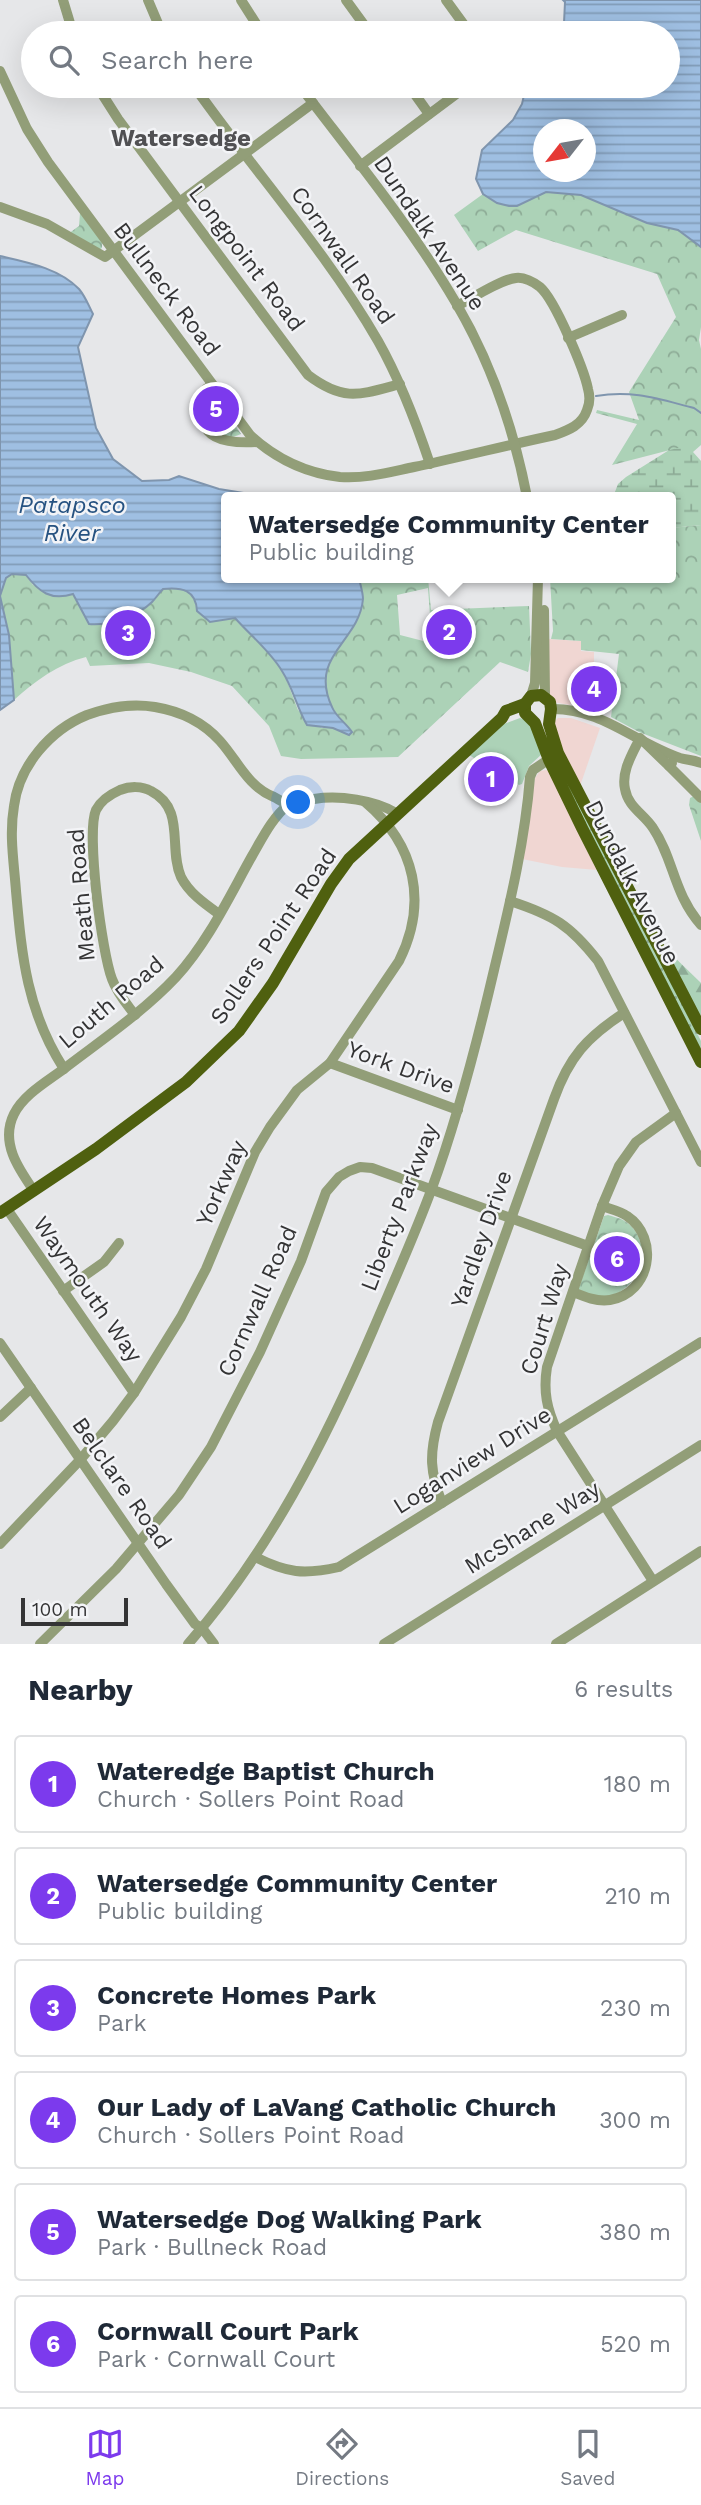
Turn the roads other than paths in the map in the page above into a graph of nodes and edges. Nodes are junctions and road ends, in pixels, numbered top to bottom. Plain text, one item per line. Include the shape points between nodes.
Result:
1 (63, 0) edge
2 (148, 0) edge
3 (241, 0) edge
4 (346, 0) edge
5 (446, 0) edge
6 (69, 21) edge
7 (157, 21) edge
8 (254, 21) edge
9 (361, 21) edge
10 (461, 21) edge
11 (0, 71) edge
12 (105, 98) edge
13 (203, 98) edge
14 (309, 98) edge
15 (418, 98) edge
16 (451, 98) edge
17 (313, 103) junction
18 (429, 114) junction
19 (244, 154) junction
20 (360, 166) junction
21 (179, 202) junction
22 (0, 207) edge
23 (112, 251) junction
24 (457, 306) junction
25 (622, 314) dead end
26 (568, 338) junction
27 (212, 384) junction
28 (400, 384) junction
29 (257, 442) junction
30 (514, 444) junction
31 (430, 464) junction
32 (526, 492) edge
33 (538, 583) edge
34 (539, 597) junction
35 (544, 696) junction
36 (529, 709) junction
37 (550, 712) junction
38 (640, 738) junction
39 (553, 757) junction
40 (681, 758) junction
41 (701, 763) edge
42 (669, 766) junction
43 (701, 798) edge
44 (365, 802) junction
45 (289, 804) junction
46 (396, 813) junction
47 (385, 824) junction
48 (510, 901) junction
49 (219, 914) junction
50 (701, 925) edge
51 (624, 1013) junction
52 (135, 1015) junction
53 (701, 1029) edge
54 (701, 1062) edge
55 (330, 1063) junction
56 (64, 1069) junction
57 (458, 1110) junction
58 (676, 1113) junction
59 (701, 1162) edge
60 (432, 1189) junction
61 (34, 1191) junction
62 (602, 1206) junction
63 (4, 1211) edge
64 (512, 1217) junction
65 (119, 1243) dead end
66 (588, 1246) junction
67 (63, 1291) junction
68 (573, 1292) junction
69 (701, 1342) edge
70 (0, 1343) edge
71 (31, 1388) junction
72 (134, 1393) junction
73 (0, 1417) edge
74 (557, 1431) junction
75 (701, 1445) edge
76 (80, 1460) junction
77 (442, 1503) junction
78 (604, 1507) junction
79 (0, 1544) edge
80 (139, 1544) junction
81 (701, 1551) edge
82 (255, 1557) junction
83 (653, 1581) junction
84 (202, 1628) junction
85 (40, 1644) edge
86 (188, 1644) edge
87 (214, 1644) edge
88 (384, 1644) edge
89 (556, 1644) edge

1 - 6 street
2 - 7 street
3 - 8 street
4 - 9 street
5 - 10 street
11 - 23 street, Bullneck Road via 27,129
12 - 21 street, Longpoint Road
13 - 19 street, Cornwall Road
14 - 17 street, Dundalk Avenue
15 - 18 street
16 - 18 street
17 - 19 street
17 - 20 street, Dundalk Avenue
18 - 20 street
19 - 21 street
19 - 28 street, Cornwall Road via 359,310
20 - 24 street, Dundalk Avenue
21 - 23 street
21 - 28 street, Longpoint Road via 308,375 346,395
22 - 23 street via 54,228 105,257
23 - 27 street, Bullneck Road
24 - 26 street, Bullneck Road via 514,278 530,281 546,293
24 - 30 street, Dundalk Avenue via 492,380
25 - 26 street
26 - 30 street, Bullneck Road via 589,389 584,418 569,430
27 - 29 street, Bullneck Road
27 - 29 street via 206,389 204,404 208,431 214,437
28 - 31 street, Cornwall Road
29 - 31 street, Bullneck Road via 305,469 342,477
30 - 31 street, Bullneck Road
30 - 32 street, Dundalk Avenue
33 - 34 street, Dundalk Avenue
34 - 35 street, Dundalk Avenue via 544,611
34 - 36 street, Dundalk Avenue via 535,683
35 - 36 main road via 537,694
35 - 37 main road, Dundalk Avenue via 550,702
36 - 37 main road via 544,720
36 - 39 main road, Dundalk Avenue
36 - 46 main road, Sollers Point Road via 502,718
37 - 38 street via 582,712
37 - 39 main road, Dundalk Avenue
38 - 40 street
38 - 42 street
38 - 50 street via 625,772 625,790 635,810 658,836 676,885
39 - 48 street, Liberty Parkway via 530,777
39 - 53 main road, Dundalk Avenue
39 - 54 main road, Dundalk Avenue
40 - 41 street
40 - 42 street
42 - 43 street
44 - 45 street via 332,797
44 - 46 street
44 - 47 street, Yorkway
45 - 49 street, Louth Road via 268,828
45 - 56 street via 256,787 219,740 199,723 170,710 140,705 105,709 62,729 39,751 16,793 13,858 29,991 46,1038
46 - 47 main road, Sollers Point Road
47 - 55 street, Yorkway via 411,869 415,919 399,961
47 - 61 main road, Sollers Point Road via 341,869 239,1031 186,1082
48 - 51 street via 544,912 575,933 598,961
48 - 57 street, Liberty Parkway
49 - 52 street, Louth Road via 181,971
49 - 52 street, Meath Road via 195,896 180,876 173,815 163,800 150,790 132,787 100,804 93,840 102,939 113,983
51 - 58 street
51 - 64 street, Yardley Drive via 588,1039 563,1075
52 - 56 street, Louth Road
55 - 57 street, York Drive
55 - 72 street, Yorkway via 297,1090 255,1152 206,1269
56 - 61 street, Louth Road via 20,1104 10,1123 13,1157
57 - 60 street, Liberty Parkway
58 - 59 street
58 - 62 street, Court Way via 636,1142 619,1166
60 - 64 street, Cornwall Road
60 - 80 street, Cornwall Road via 360,1167 333,1183 260,1352 217,1435 179,1495
60 - 82 street, Liberty Parkway via 351,1380
61 - 63 main road, Sollers Point Road
62 - 66 street, Court Way
62 - 68 street via 628,1217 639,1228 649,1251 646,1269 632,1289 616,1298 592,1299
63 - 67 street, Waymouth Way
64 - 66 street, Cornwall Road
64 - 77 street, Yardley Drive via 433,1440 433,1479
65 - 67 street via 104,1262
66 - 68 street, Court Way
67 - 72 street, Waymouth Way
68 - 74 street, Court Way via 545,1382 548,1412
69 - 74 street, Loganview Drive
70 - 71 street, Belclare Road
71 - 73 street
71 - 76 street, Belclare Road
72 - 76 street, Yorkway
74 - 77 street, Loganview Drive
74 - 78 street, Court Way
75 - 78 street, McShane Way
76 - 79 street, Yorkway
76 - 80 street, Belclare Road
77 - 82 street, Loganview Drive via 339,1567 299,1573
78 - 83 street, Court Way
78 - 88 street, McShane Way
80 - 84 street, Belclare Road
80 - 85 street, Cornwall Road
81 - 83 street
82 - 84 street, Liberty Parkway
83 - 89 street
84 - 86 street, Liberty Parkway
84 - 87 street, Belclare Road

